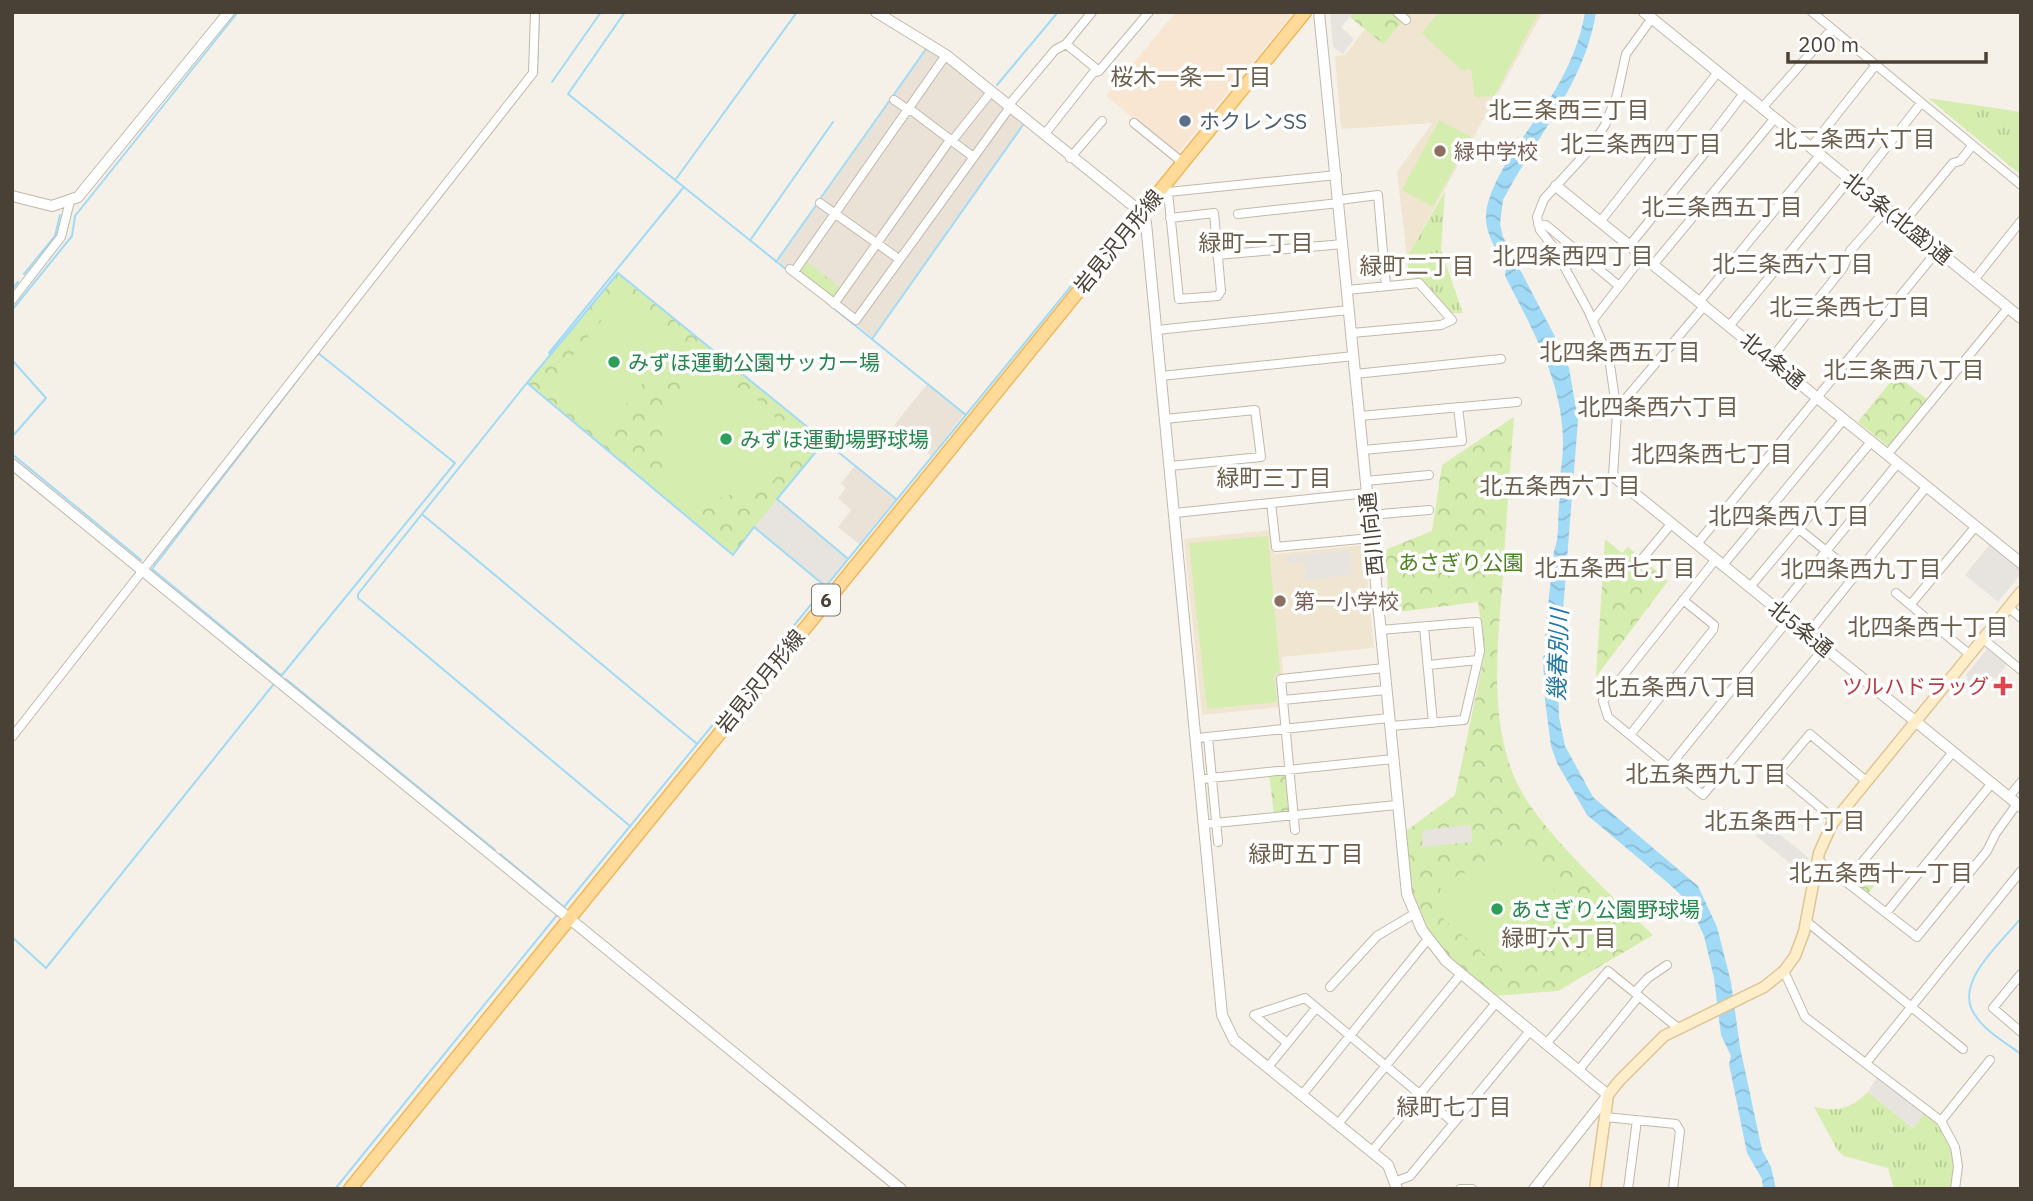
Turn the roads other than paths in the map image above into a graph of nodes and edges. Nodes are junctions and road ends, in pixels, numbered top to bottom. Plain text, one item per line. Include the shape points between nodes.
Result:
1 (229, 12) edge
2 (535, 12) edge
3 (876, 12) edge
4 (1092, 12) edge
5 (1149, 12) edge
6 (1305, 12) edge
7 (1319, 12) edge
8 (1397, 12) edge
9 (1812, 12) edge
10 (1651, 14) edge
11 (1406, 20) dead end
12 (1832, 29) junction
13 (1066, 44) junction
14 (946, 55) junction
15 (1875, 66) junction
16 (1099, 71) junction
17 (1718, 72) junction
18 (991, 92) junction
19 (1744, 93) junction
20 (894, 100) dead end
21 (1921, 103) junction
22 (1009, 107) junction
23 (1762, 108) junction
24 (910, 110) junction
25 (1775, 118) junction
26 (1102, 121) dead end
27 (1134, 123) dead end
28 (1044, 135) junction
29 (951, 140) junction
30 (1972, 146) junction
31 (1811, 148) junction
32 (1821, 155) junction
33 (972, 156) junction
34 (1070, 158) junction
35 (1182, 162) junction
36 (1336, 175) junction
37 (1854, 182) junction
38 (2021, 185) edge
39 (1556, 186) junction
40 (1165, 188) junction
41 (12, 196) edge
42 (70, 201) junction
43 (1339, 202) junction
44 (820, 203) dead end
45 (1888, 209) junction
46 (1141, 212) junction
47 (836, 214) junction
48 (1238, 214) dead end
49 (1170, 218) junction
50 (2021, 221) edge
51 (1600, 222) junction
52 (1904, 222) junction
53 (1538, 224) junction
54 (878, 244) junction
55 (1343, 244) junction
56 (1629, 246) junction
57 (1938, 250) junction
58 (1217, 255) junction
59 (1642, 257) junction
60 (899, 259) junction
61 (1653, 265) junction
62 (1974, 279) junction
63 (1386, 286) junction
64 (1619, 286) junction
65 (1347, 290) junction
66 (12, 300) edge
67 (1702, 303) junction
68 (834, 304) junction
69 (2007, 308) junction
70 (1349, 310) junction
71 (2021, 318) edge
72 (1592, 320) junction
73 (1730, 325) junction
74 (1157, 330) junction
75 (1352, 333) junction
76 (1354, 356) junction
77 (1502, 359) dead end
78 (1770, 359) junction
79 (1355, 374) junction
80 (1161, 376) junction
81 (1819, 398) junction
82 (1517, 402) dead end
83 (1458, 407) junction
84 (1617, 409) junction
85 (1360, 416) junction
86 (1165, 419) junction
87 (1844, 419) junction
88 (1871, 442) junction
89 (1363, 450) junction
90 (1887, 455) junction
91 (1898, 463) junction
92 (12, 464) edge
93 (1170, 466) junction
94 (1429, 475) dead end
95 (1613, 475) joint
96 (1366, 481) junction
97 (1927, 486) junction
98 (1367, 493) junction
99 (1271, 503) junction
100 (1429, 510) dead end
101 (1175, 513) junction
102 (1369, 515) junction
103 (1672, 523) junction
104 (1976, 526) junction
105 (1799, 529) junction
106 (1371, 538) junction
107 (1697, 544) junction
108 (1826, 551) junction
109 (1642, 559) dead end
110 (1720, 562) junction
111 (2021, 563) edge
112 (141, 570) junction
113 (1856, 575) junction
114 (1750, 587) junction
115 (2021, 592) edge
116 (1896, 593) dead end
117 (1683, 600) junction
118 (1911, 604) junction
119 (2008, 607) junction
120 (1778, 610) junction
121 (2021, 618) edge
122 (1789, 619) junction
123 (1424, 627) junction
124 (1380, 631) junction
125 (1808, 634) junction
126 (1982, 638) junction
127 (1825, 648) junction
128 (1969, 654) junction
129 (1478, 660) junction
130 (1427, 665) junction
131 (1384, 668) junction
132 (2021, 670) edge
133 (1386, 690) junction
134 (1283, 700) junction
135 (1915, 721) junction
136 (1389, 722) junction
137 (1433, 723) junction
138 (1286, 729) junction
139 (1630, 735) junction
140 (12, 737) edge
141 (1208, 737) junction
142 (1196, 738) junction
143 (1953, 752) junction
144 (1392, 759) junction
145 (1669, 767) junction
146 (1290, 769) junction
147 (1213, 778) junction
148 (1201, 779) junction
149 (1866, 781) junction
150 (2021, 782) edge
151 (1992, 783) junction
152 (2016, 803) edge
153 (1397, 805) junction
154 (1294, 815) junction
155 (1835, 820) junction
156 (1217, 822) junction
157 (1205, 824) junction
158 (1295, 830) dead end
159 (1218, 842) dead end
160 (1818, 860) junction
161 (2021, 871) edge
162 (1846, 882) junction
163 (1886, 913) junction
164 (1414, 914) junction
165 (567, 917) junction
166 (1806, 921) junction
167 (1428, 939) junction
168 (1667, 965) dead end
169 (1784, 971) junction
170 (1461, 974) junction
171 (2021, 974) edge
172 (1330, 987) dead end
173 (1637, 994) junction
174 (1496, 1003) junction
175 (1912, 1006) junction
176 (1316, 1008) junction
177 (1683, 1025) junction
178 (1530, 1031) junction
179 (2021, 1031) edge
180 (1350, 1035) junction
181 (1287, 1043) junction
182 (1546, 1044) junction
183 (1963, 1049) dead end
184 (1990, 1060) dead end
185 (1866, 1063) junction
186 (1386, 1066) junction
187 (1268, 1067) junction
188 (1578, 1071) junction
189 (1419, 1094) junction
190 (1302, 1095) junction
191 (1608, 1095) junction
192 (1605, 1117) junction
193 (1637, 1120) junction
194 (1941, 1121) junction
195 (1454, 1123) junction
196 (1338, 1124) junction
197 (1372, 1151) junction
198 (1397, 1185) edge
199 (349, 1189) edge
200 (901, 1189) edge
201 (1460, 1189) edge
202 (1472, 1189) edge
203 (1534, 1189) edge
204 (1595, 1189) edge
205 (1628, 1189) edge
206 (1672, 1189) edge
207 (1955, 1189) edge

1 - 42 street via 85,190
2 - 112 street via 533,73
3 - 14 street
4 - 13 street
5 - 16 street
6 - 35 main road, 岩見沢月形線 / 6
7 - 36 street, 西川向通
8 - 11 street
9 - 12 street
10 - 17 street, 北3条(北盛)通
10 - 39 street via 1626,54 1605,125
12 - 15 street
12 - 23 street
13 - 16 street
13 - 22 street via 1055,50
14 - 18 street
14 - 24 street
15 - 21 street
15 - 31 street
16 - 28 street
17 - 19 street, 北3条(北盛)通
17 - 51 street
18 - 22 street
18 - 29 street
19 - 23 street, 北3条(北盛)通
19 - 56 street via 1712,135 1708,149
20 - 24 street
21 - 30 street
21 - 37 street
22 - 28 street
22 - 33 street
23 - 25 street, 北3条(北盛)通
24 - 29 street
24 - 47 street
25 - 31 street, 北3条(北盛)通
25 - 61 street
26 - 34 street
27 - 35 street
28 - 34 street
29 - 33 street
29 - 54 street
30 - 38 street
30 - 52 street
31 - 32 street, 北3条(北盛)通
32 - 37 street, 北3条(北盛)通
32 - 67 street
33 - 60 street
34 - 46 street
35 - 40 main road, 岩見沢月形線 / 6
36 - 40 street
36 - 43 street, 西川向通
37 - 45 street, 北3条(北盛)通
37 - 73 street
39 - 51 street, 北4条通
39 - 53 street via 1538,211
40 - 46 main road, 岩見沢月形線 / 6
40 - 49 street
41 - 42 street via 45,205
42 - 66 street via 61,237
43 - 48 street
43 - 55 street, 西川向通
43 - 63 street via 1378,195
44 - 47 street
45 - 52 street, 北3条(北盛)通
45 - 78 street via 1850,251 1843,268
46 - 74 street
46 - 165 main road, 岩見沢月形線 / 6
47 - 54 street
47 - 68 street via 792,271
49 - 58 street via 1214,213
49 - 58 street via 1179,299 1218,296
50 - 62 street
51 - 56 street, 北4条通
52 - 57 street, 北3条(北盛)通
53 - 64 street via 1546,225
53 - 72 street
54 - 60 street
54 - 68 street
55 - 58 street
55 - 65 street, 西川向通
56 - 59 street, 北4条通
57 - 62 street, 北3条(北盛)通
57 - 81 street
59 - 61 street, 北4条通
59 - 64 street
60 - 68 street via 856,320
61 - 67 street, 北4条通
62 - 69 street, 北3条(北盛)通
63 - 65 street
63 - 75 street via 1419,283 1452,320 1441,325
64 - 72 street
65 - 70 street, 西川向通
67 - 73 street, 北4条通
67 - 84 street
69 - 71 street, 北3条(北盛)通
69 - 90 street
70 - 74 street
70 - 75 street, 西川向通
72 - 84 street via 1613,374
73 - 78 street, 北4条通
74 - 80 street
75 - 76 street, 西川向通
76 - 79 street, 西川向通
76 - 80 street
77 - 79 street
78 - 81 street, 北4条通
79 - 85 street, 西川向通
80 - 86 street
81 - 87 street, 北4条通
81 - 107 street
82 - 83 street
83 - 85 street
83 - 89 street via 1462,440
84 - 95 street
85 - 89 street, 西川向通
86 - 93 street
86 - 93 street via 1255,411 1261,457
87 - 88 street, 北4条通
87 - 110 street
88 - 90 street, 北4条通
88 - 105 street
89 - 96 street, 西川向通
90 - 91 street, 北4条通
91 - 97 street, 北4条通
91 - 108 street
92 - 112 street
93 - 101 street
94 - 96 street
95 - 103 street, 北5条通
96 - 98 street, 西川向通
97 - 104 street, 北4条通
97 - 113 street
98 - 99 street
98 - 102 street, 西川向通
99 - 101 street
99 - 106 street via 1276,547
100 - 102 street
101 - 142 street
102 - 106 street, 西川向通
103 - 107 street, 北5条通
103 - 109 street
104 - 111 street, 北4条通
104 - 118 street
105 - 108 street
105 - 114 street
106 - 124 street, 西川向通
107 - 110 street, 北5条通
108 - 113 street
108 - 120 street
110 - 114 street, 北5条通
110 - 117 street
112 - 140 street
112 - 165 street
113 - 125 street
114 - 120 street, 北5条通
115 - 119 main road
116 - 118 street
117 - 139 street via 1605,696 1605,713
117 - 139 street via 1714,625 1713,631
118 - 128 street
119 - 121 street
119 - 126 main road
120 - 122 street, 北5条通
122 - 125 street, 北5条通
122 - 145 street
123 - 124 street
123 - 129 street via 1477,622
123 - 130 street
124 - 131 street, 西川向通
125 - 127 street, 北5条通
126 - 128 main road
126 - 132 street
127 - 135 street, 北5条通
127 - 145 street via 1703,795
128 - 135 main road
129 - 130 street
129 - 137 street via 1464,720
130 - 137 street
131 - 133 street, 西川向通
131 - 134 street via 1281,680
133 - 134 street
133 - 136 street, 西川向通
134 - 138 street
135 - 143 street, 北5条通
135 - 149 main road
136 - 137 street
136 - 138 street
136 - 144 street, 西川向通
138 - 141 street
138 - 146 street
139 - 145 street
141 - 142 street
141 - 147 street
142 - 148 street
143 - 151 street, 北5条通
143 - 162 street
144 - 146 street
144 - 153 street, 西川向通
146 - 147 street
146 - 154 street
147 - 148 street
147 - 156 street
148 - 157 street
149 - 155 main road
149 - 155 street via 1810,734 1778,772
150 - 152 street
151 - 152 street, 北5条通
151 - 163 street
152 - 163 street via 1986,851 1917,937
153 - 154 street
153 - 164 street, 西川向通 via 1405,884
154 - 156 street
154 - 158 street
155 - 160 main road
156 - 157 street
156 - 159 street
157 - 187 street via 1222,1015 1234,1040
160 - 162 street
160 - 166 main road
161 - 175 street
162 - 163 street
164 - 167 street, 西川向通
164 - 172 street via 1377,936
165 - 199 main road, 岩見沢月形線 / 6
165 - 200 street
166 - 169 main road via 1799,949
166 - 175 street
167 - 170 street, 西川向通
167 - 180 street
168 - 173 street via 1648,978
169 - 177 main road via 1753,992
169 - 185 street via 1805,1017
170 - 174 street, 西川向通
170 - 186 street
171 - 179 street via 1993,1008
173 - 177 street
173 - 182 street via 1608,971
173 - 188 street
174 - 178 street, 西川向通
174 - 189 street
175 - 183 street
175 - 185 street
176 - 180 street
176 - 181 street
176 - 181 street via 1305,998 1254,1015
177 - 191 main road via 1647,1050
178 - 182 street, 西川向通
178 - 195 street
180 - 186 street
180 - 190 street
181 - 187 street
182 - 188 street, 西川向通
184 - 194 street
185 - 194 street
186 - 189 street
186 - 196 street
187 - 190 street
188 - 191 street, 西川向通
189 - 195 street
189 - 197 street
190 - 196 street
191 - 192 main road
191 - 203 street
192 - 193 street
192 - 204 main road
193 - 205 street
193 - 206 street via 1676,1124 1680,1131
194 - 207 street via 1955,1147
195 - 198 street
196 - 197 street
197 - 198 street via 1388,1165
201 - 202 street

